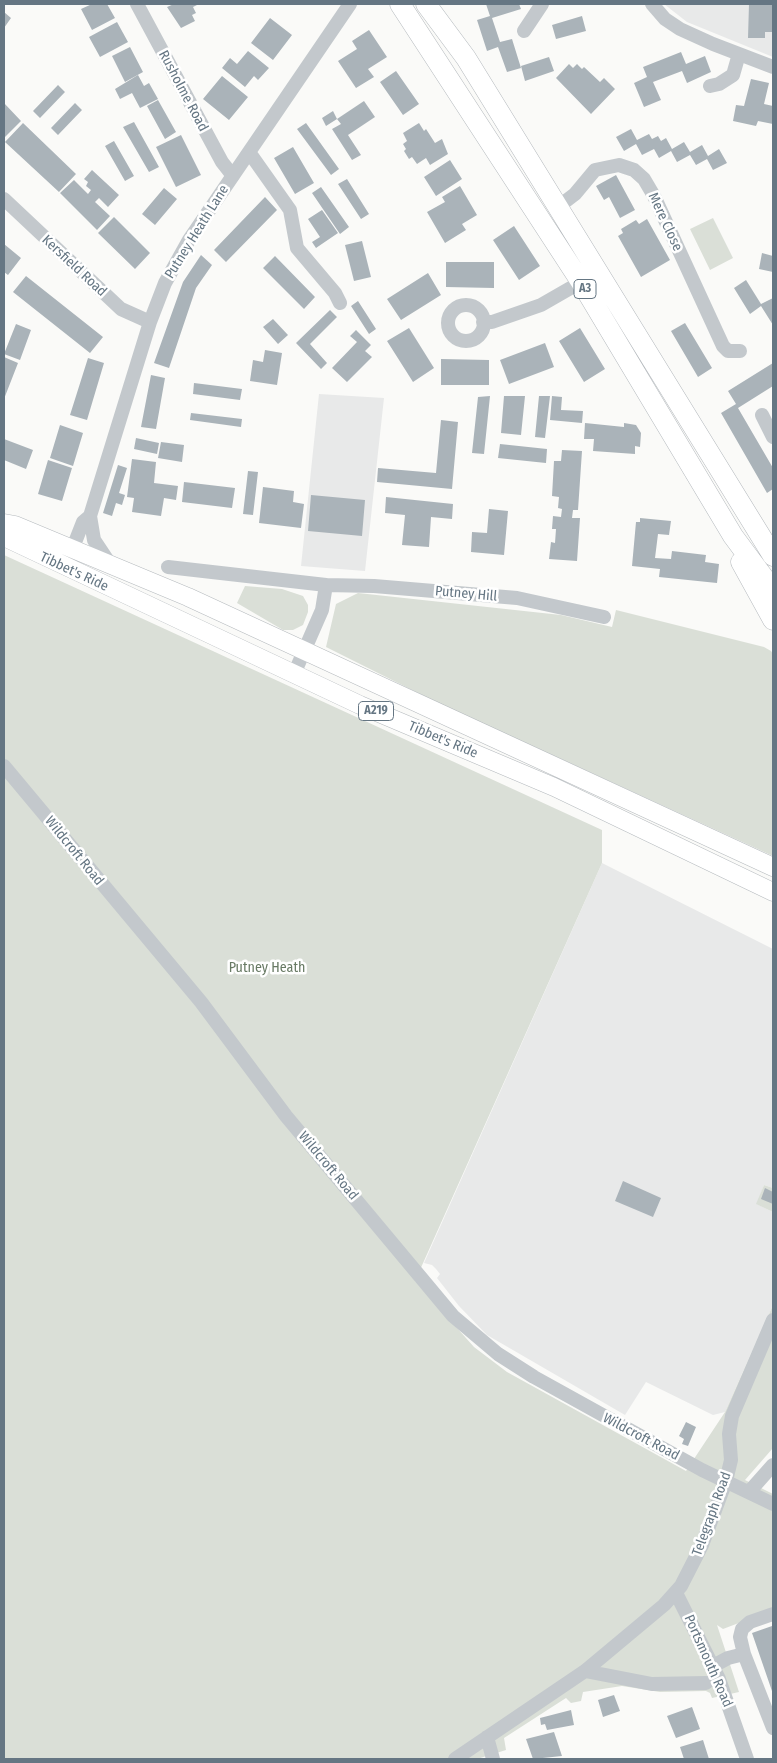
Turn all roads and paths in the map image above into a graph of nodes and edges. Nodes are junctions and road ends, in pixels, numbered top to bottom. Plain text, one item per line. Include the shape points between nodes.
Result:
1 (136, 4) edge
2 (400, 4) edge
3 (426, 4) edge
4 (542, 4) edge
5 (652, 4) edge
6 (349, 5) edge
7 (524, 31) dead end
8 (738, 54) junction
9 (773, 67) edge
10 (710, 86) dead end
11 (249, 152) junction
12 (233, 176) junction
13 (4, 199) edge
14 (558, 207) junction
15 (581, 282) junction
16 (340, 303) dead end
17 (150, 322) junction
18 (483, 322) dead end
19 (740, 351) dead end
20 (762, 415) dead end
21 (773, 437) edge
22 (90, 516) junction
23 (4, 523) edge
24 (733, 536) junction
25 (4, 537) edge
26 (770, 549) edge
27 (72, 550) junction
28 (110, 564) junction
29 (168, 567) dead end
30 (326, 585) junction
31 (773, 590) edge
32 (604, 617) dead end
33 (773, 620) edge
34 (306, 651) junction
35 (294, 674) junction
36 (4, 766) edge
37 (773, 867) edge
38 (773, 892) edge
39 (773, 1320) edge
40 (773, 1465) edge
41 (726, 1481) junction
42 (749, 1492) junction
43 (773, 1504) edge
44 (676, 1593) junction
45 (773, 1614) edge
46 (744, 1654) junction
47 (713, 1666) junction
48 (585, 1671) junction
49 (706, 1683) dead end
50 (773, 1728) edge
51 (487, 1737) junction
52 (455, 1759) edge
53 (493, 1759) edge
54 (747, 1759) edge

1 - 12 street, Rusholme Road via 222,162
2 - 15 highway, A3
3 - 14 highway, A3 via 466,58
4 - 7 street
5 - 8 street via 665,19 680,29
6 - 11 street, Putney Heath Lane
8 - 9 street
8 - 10 street via 733,75
11 - 12 street, Putney Heath Lane
11 - 16 street via 290,210 297,248
12 - 17 street, Putney Heath Lane via 189,240 165,283
13 - 17 street, Kersfield Road via 121,309
14 - 19 street, Mere Close via 575,194 595,170 619,165 634,170 654,196 723,346 728,351
14 - 26 highway, A3
15 - 18 street via 541,305 492,322
15 - 24 highway, A3
17 - 22 street, Putney Heath Lane
20 - 21 street
22 - 27 street, Putney Heath Lane via 83,522
22 - 28 street, Putney Heath Lane via 94,540
23 - 27 main road, Tibbet's Ride / A219
24 - 31 highway, A3
24 - 33 highway, A3 via 742,566
25 - 35 main road, Tibbet's Ride / A219
27 - 28 main road, Tibbet's Ride / A219
28 - 34 main road, Tibbet's Ride / A219
29 - 30 street, Putney Hill
30 - 32 street, Putney Hill via 517,598
30 - 34 street via 322,610
34 - 35 street
34 - 37 main road, Tibbet's Ride / A219
35 - 38 main road, Tibbet's Ride / A219 via 554,787
36 - 41 street, Wildcroft Road via 201,1002 286,1116 453,1316 498,1354 534,1377
39 - 41 street, Telegraph Road via 732,1416 729,1434 731,1460
40 - 42 street
41 - 42 street, Wildcroft Road
41 - 44 street, Telegraph Road via 692,1570
42 - 43 street, Wildcroft Road
44 - 47 street, Portsmouth Road
44 - 48 street, Telegraph Road
45 - 46 street via 756,1619 742,1629 740,1637
46 - 47 street
46 - 50 street
47 - 54 street, Portsmouth Road
48 - 49 street via 652,1684
48 - 51 street, Telegraph Road
51 - 52 street, Telegraph Road
51 - 53 street

